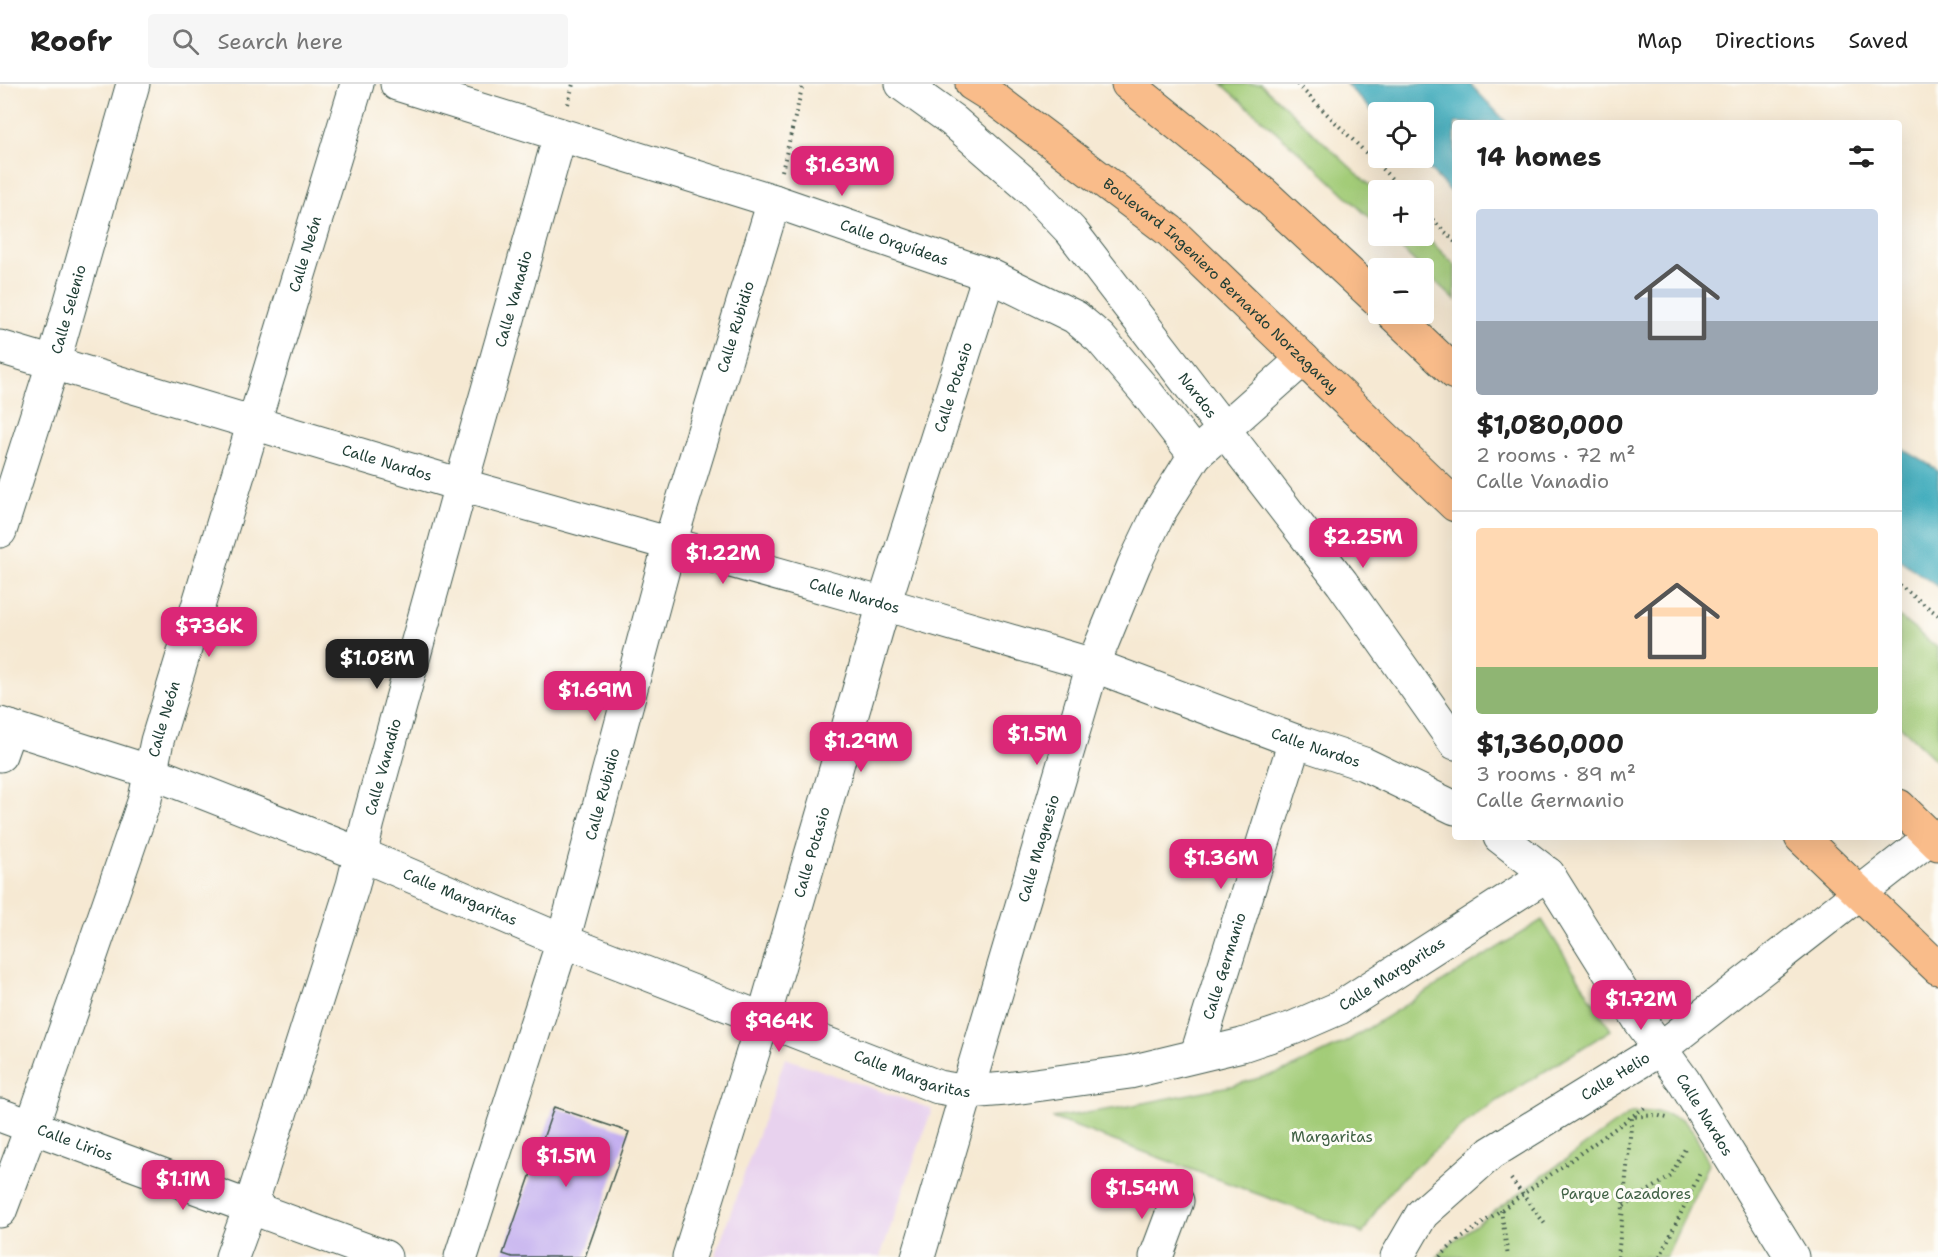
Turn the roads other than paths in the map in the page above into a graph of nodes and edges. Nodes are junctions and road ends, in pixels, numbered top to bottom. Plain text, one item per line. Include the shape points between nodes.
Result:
1 (133, 84) edge
2 (357, 84) edge
3 (397, 84) edge
4 (902, 84) edge
5 (972, 84) edge
6 (1128, 84) edge
7 (560, 135) junction
8 (774, 201) junction
9 (989, 275) junction
10 (1368, 291) edge
11 (1404, 324) edge
12 (0, 347) edge
13 (1303, 359) junction
14 (53, 364) junction
15 (1452, 370) edge
16 (254, 422) junction
17 (1224, 430) junction
18 (1195, 456) junction
19 (461, 485) junction
20 (1452, 502) edge
21 (0, 531) edge
22 (669, 543) junction
23 (884, 604) junction
24 (1093, 665) junction
25 (3, 736) edge
26 (1452, 739) edge
27 (1295, 741) junction
28 (151, 772) junction
29 (1452, 807) edge
30 (1902, 809) edge
31 (1504, 840) edge
32 (1523, 840) edge
33 (1804, 840) edge
34 (1934, 840) edge
35 (360, 854) junction
36 (1548, 874) junction
37 (1860, 894) junction
38 (563, 941) junction
39 (1938, 968) edge
40 (763, 1020) junction
41 (1660, 1049) junction
42 (1197, 1054) junction
43 (968, 1092) junction
44 (0, 1115) edge
45 (32, 1126) junction
46 (1177, 1201) dead end
47 (250, 1208) junction
48 (0, 1211) edge
49 (232, 1257) edge
50 (385, 1257) edge
51 (461, 1257) edge
52 (689, 1257) edge
53 (918, 1257) edge
54 (1156, 1257) edge
55 (1396, 1257) edge
56 (1792, 1257) edge

1 - 14 street, Calle Selenio
2 - 16 street, Calle Neón
3 - 7 street, Calle Orquídeas
4 - 17 street, Nardos via 952,120 1030,188 1071,231
5 - 13 highway, Boulevard Ingeniero Bernardo Norzagaray via 1170,231
6 - 10 highway via 1264,194
7 - 8 street, Calle Orquídeas
7 - 19 street, Calle Vanadio
8 - 9 street, Calle Orquídeas
8 - 22 street, Calle Rubidio
9 - 18 street, Calle Orquídeas via 1075,317 1100,338
9 - 23 street, Calle Potasio
11 - 15 highway
12 - 14 street, Calle Nardos
13 - 17 street, Calle Magnesio
13 - 20 highway, Boulevard Ingeniero Bernardo Norzagaray
14 - 16 street, Calle Nardos
14 - 21 street, Calle Selenio
16 - 19 street, Calle Nardos
16 - 28 street, Calle Neón
17 - 18 street, Calle Magnesio
17 - 26 street, Nardos via 1342,583
18 - 24 street, Calle Magnesio via 1160,511
19 - 22 street, Calle Nardos
19 - 35 street, Calle Vanadio
22 - 23 street, Calle Nardos
22 - 38 street, Calle Rubidio
23 - 24 street, Calle Nardos
23 - 40 street, Calle Potasio
24 - 27 street, Calle Nardos
24 - 43 street, Calle Magnesio
25 - 28 street, Calle Margaritas
27 - 29 street, Calle Nardos via 1364,764
27 - 42 street, Calle Germanio
28 - 35 street, Calle Margaritas
28 - 45 street, Calle Neón
30 - 34 highway
31 - 36 street, Calle Nardos
32 - 36 street
33 - 37 highway
34 - 37 street, Calle Helio
35 - 38 street, Calle Margaritas
35 - 47 street, Calle Vanadio
36 - 41 street, Calle Nardos
36 - 42 street, Calle Margaritas via 1339,1008 1242,1045
37 - 39 highway
37 - 41 street, Calle Helio
38 - 40 street, Calle Margaritas
38 - 51 street, Calle Rubidio
40 - 43 street, Calle Margaritas via 938,1087
40 - 52 street, Calle Potasio
41 - 55 street, Calle Helio via 1491,1152 1422,1214
41 - 56 street, Calle Nardos
42 - 43 street, Calle Margaritas via 1130,1072
43 - 53 street, Calle Magnesio
44 - 45 street, Calle Lirios
45 - 47 street, Calle Lirios
45 - 48 street, Calle Neón
46 - 54 street
47 - 49 street, Calle Vanadio
47 - 50 street, Calle Lirios

